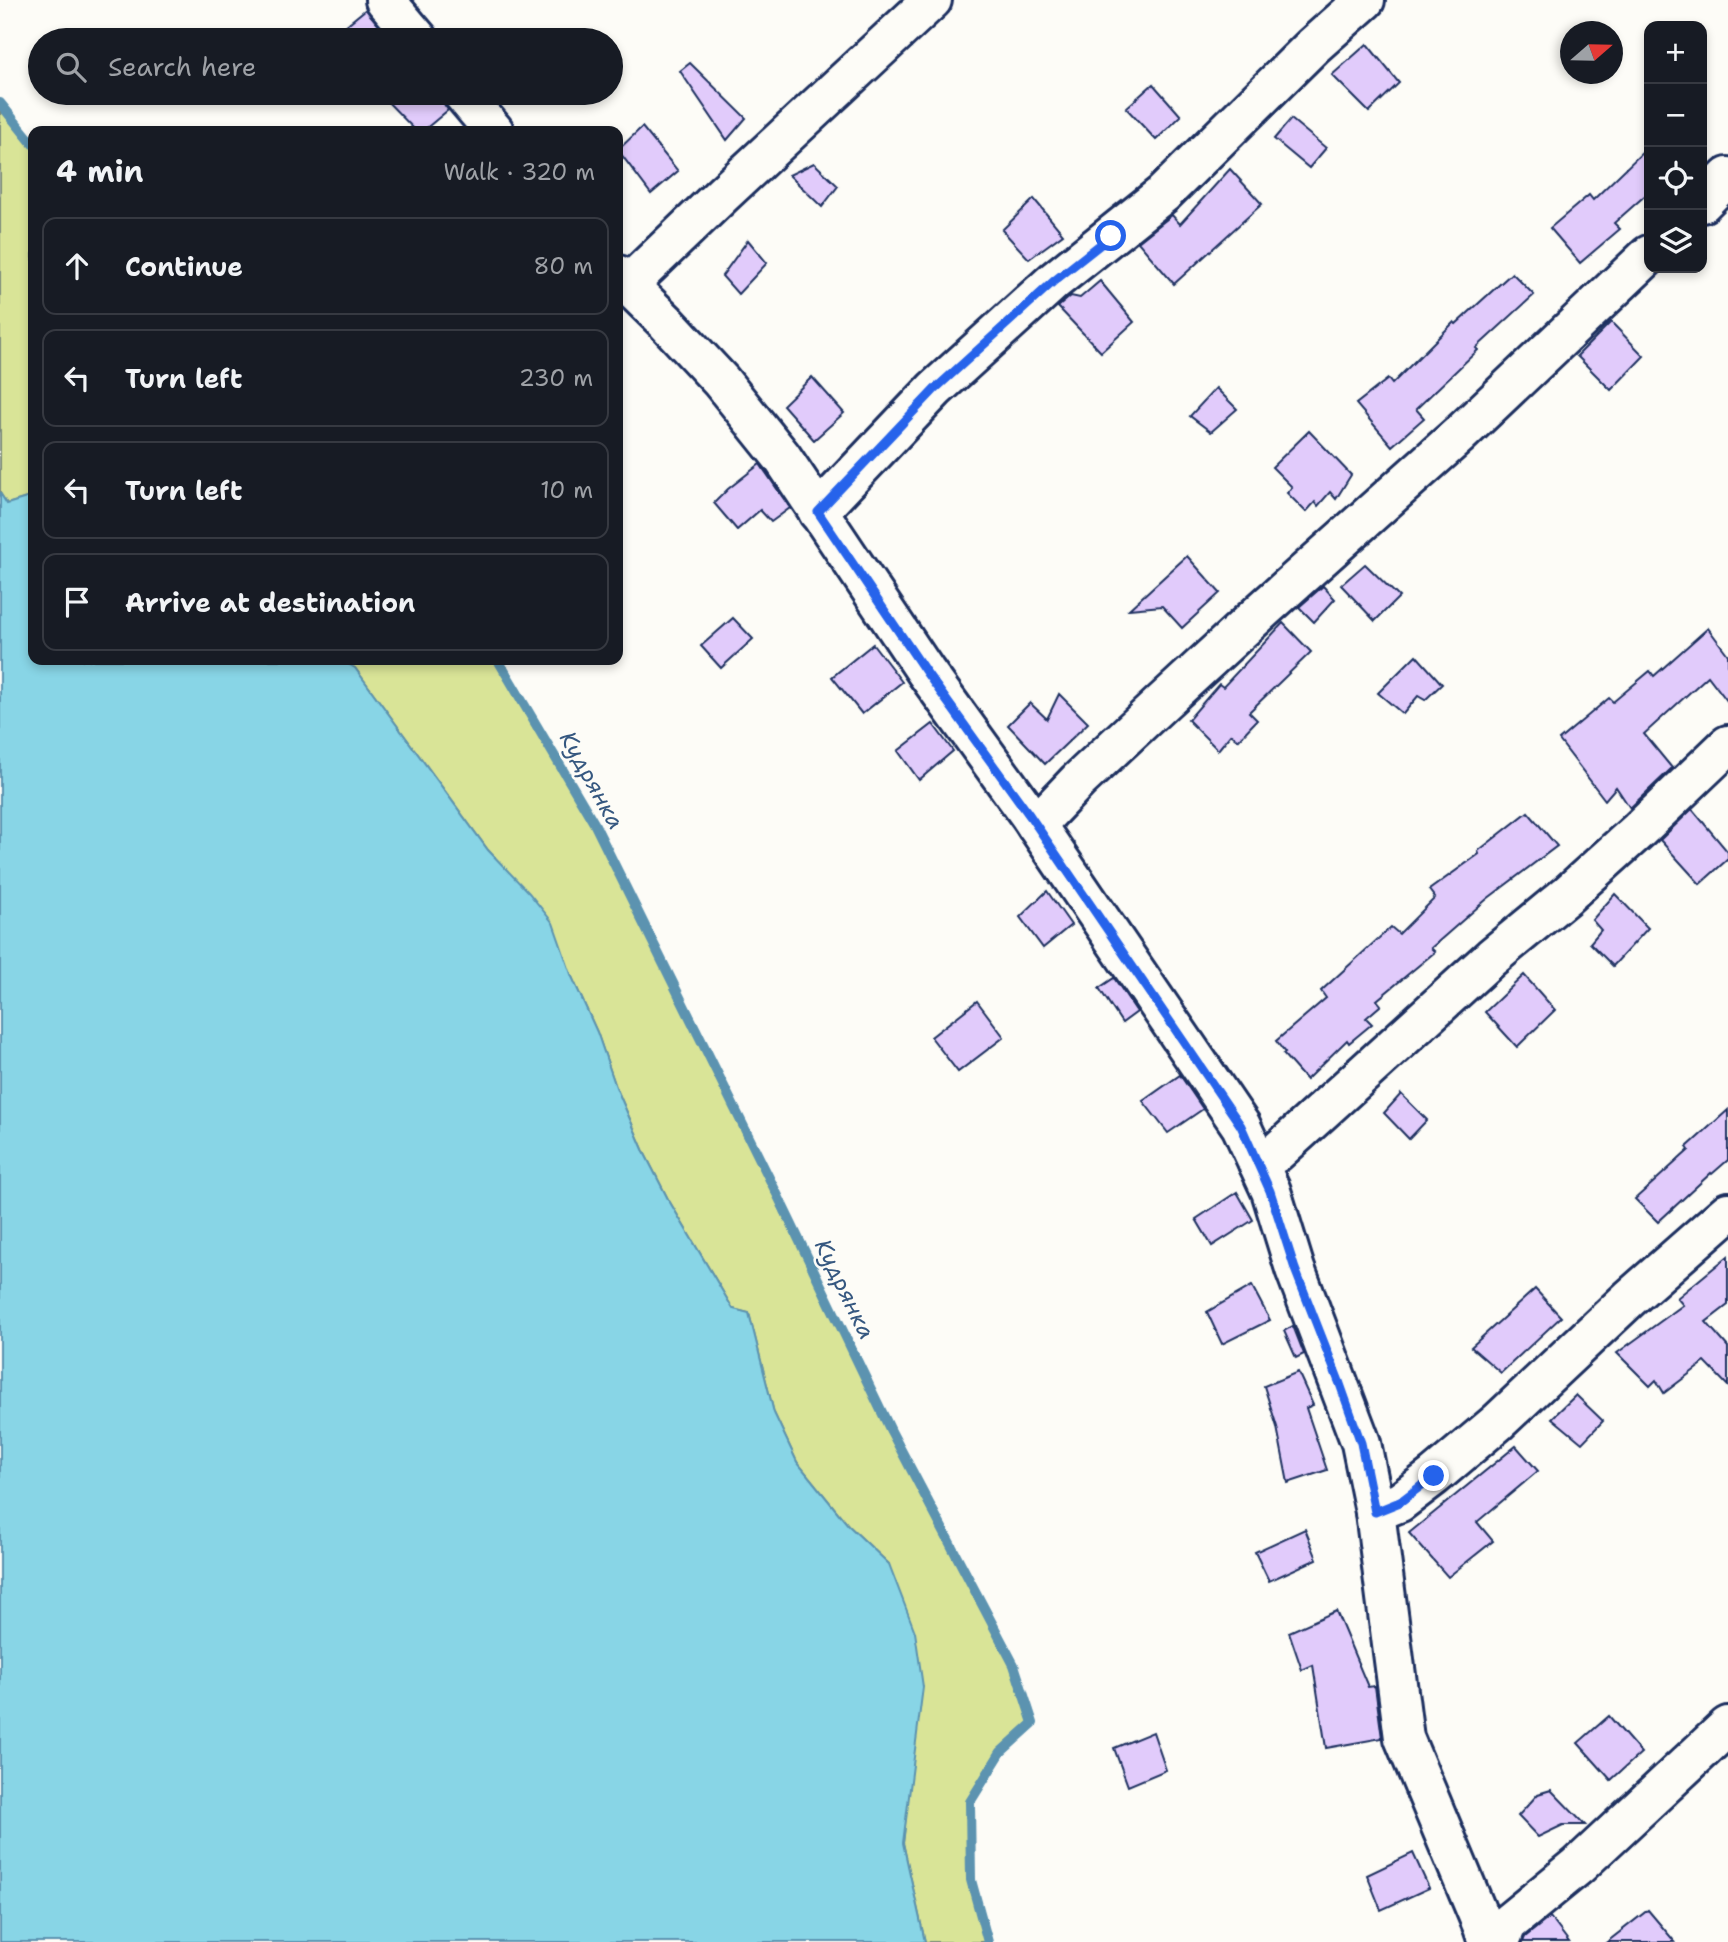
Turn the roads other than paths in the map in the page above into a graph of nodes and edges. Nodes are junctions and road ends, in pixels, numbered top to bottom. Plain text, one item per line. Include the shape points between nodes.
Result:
1 (932, 0) edge
2 (1365, 0) edge
3 (388, 1) edge
4 (409, 28) edge
5 (472, 105) edge
6 (490, 126) edge
7 (1728, 177) edge
8 (1707, 198) edge
9 (1644, 260) edge
10 (623, 280) edge
11 (818, 512) junction
12 (1728, 745) edge
13 (1036, 825) junction
14 (1258, 1163) junction
15 (1728, 1212) edge
16 (1375, 1512) junction
17 (1728, 1726) edge
18 (1488, 1942) edge
19 (1500, 1942) edge

1 - 10 street
2 - 11 street via 1163,194 1054,281 935,389
3 - 4 street
5 - 6 street
7 - 8 street
9 - 13 street via 1460,435 1078,781
10 - 11 street via 721,381 782,457
11 - 13 street
12 - 14 street via 1567,895 1276,1153
13 - 14 street via 1241,1126
14 - 16 street via 1361,1443
15 - 16 street via 1498,1422 1400,1502
16 - 18 street via 1404,1738
17 - 19 street via 1578,1866 1507,1924

